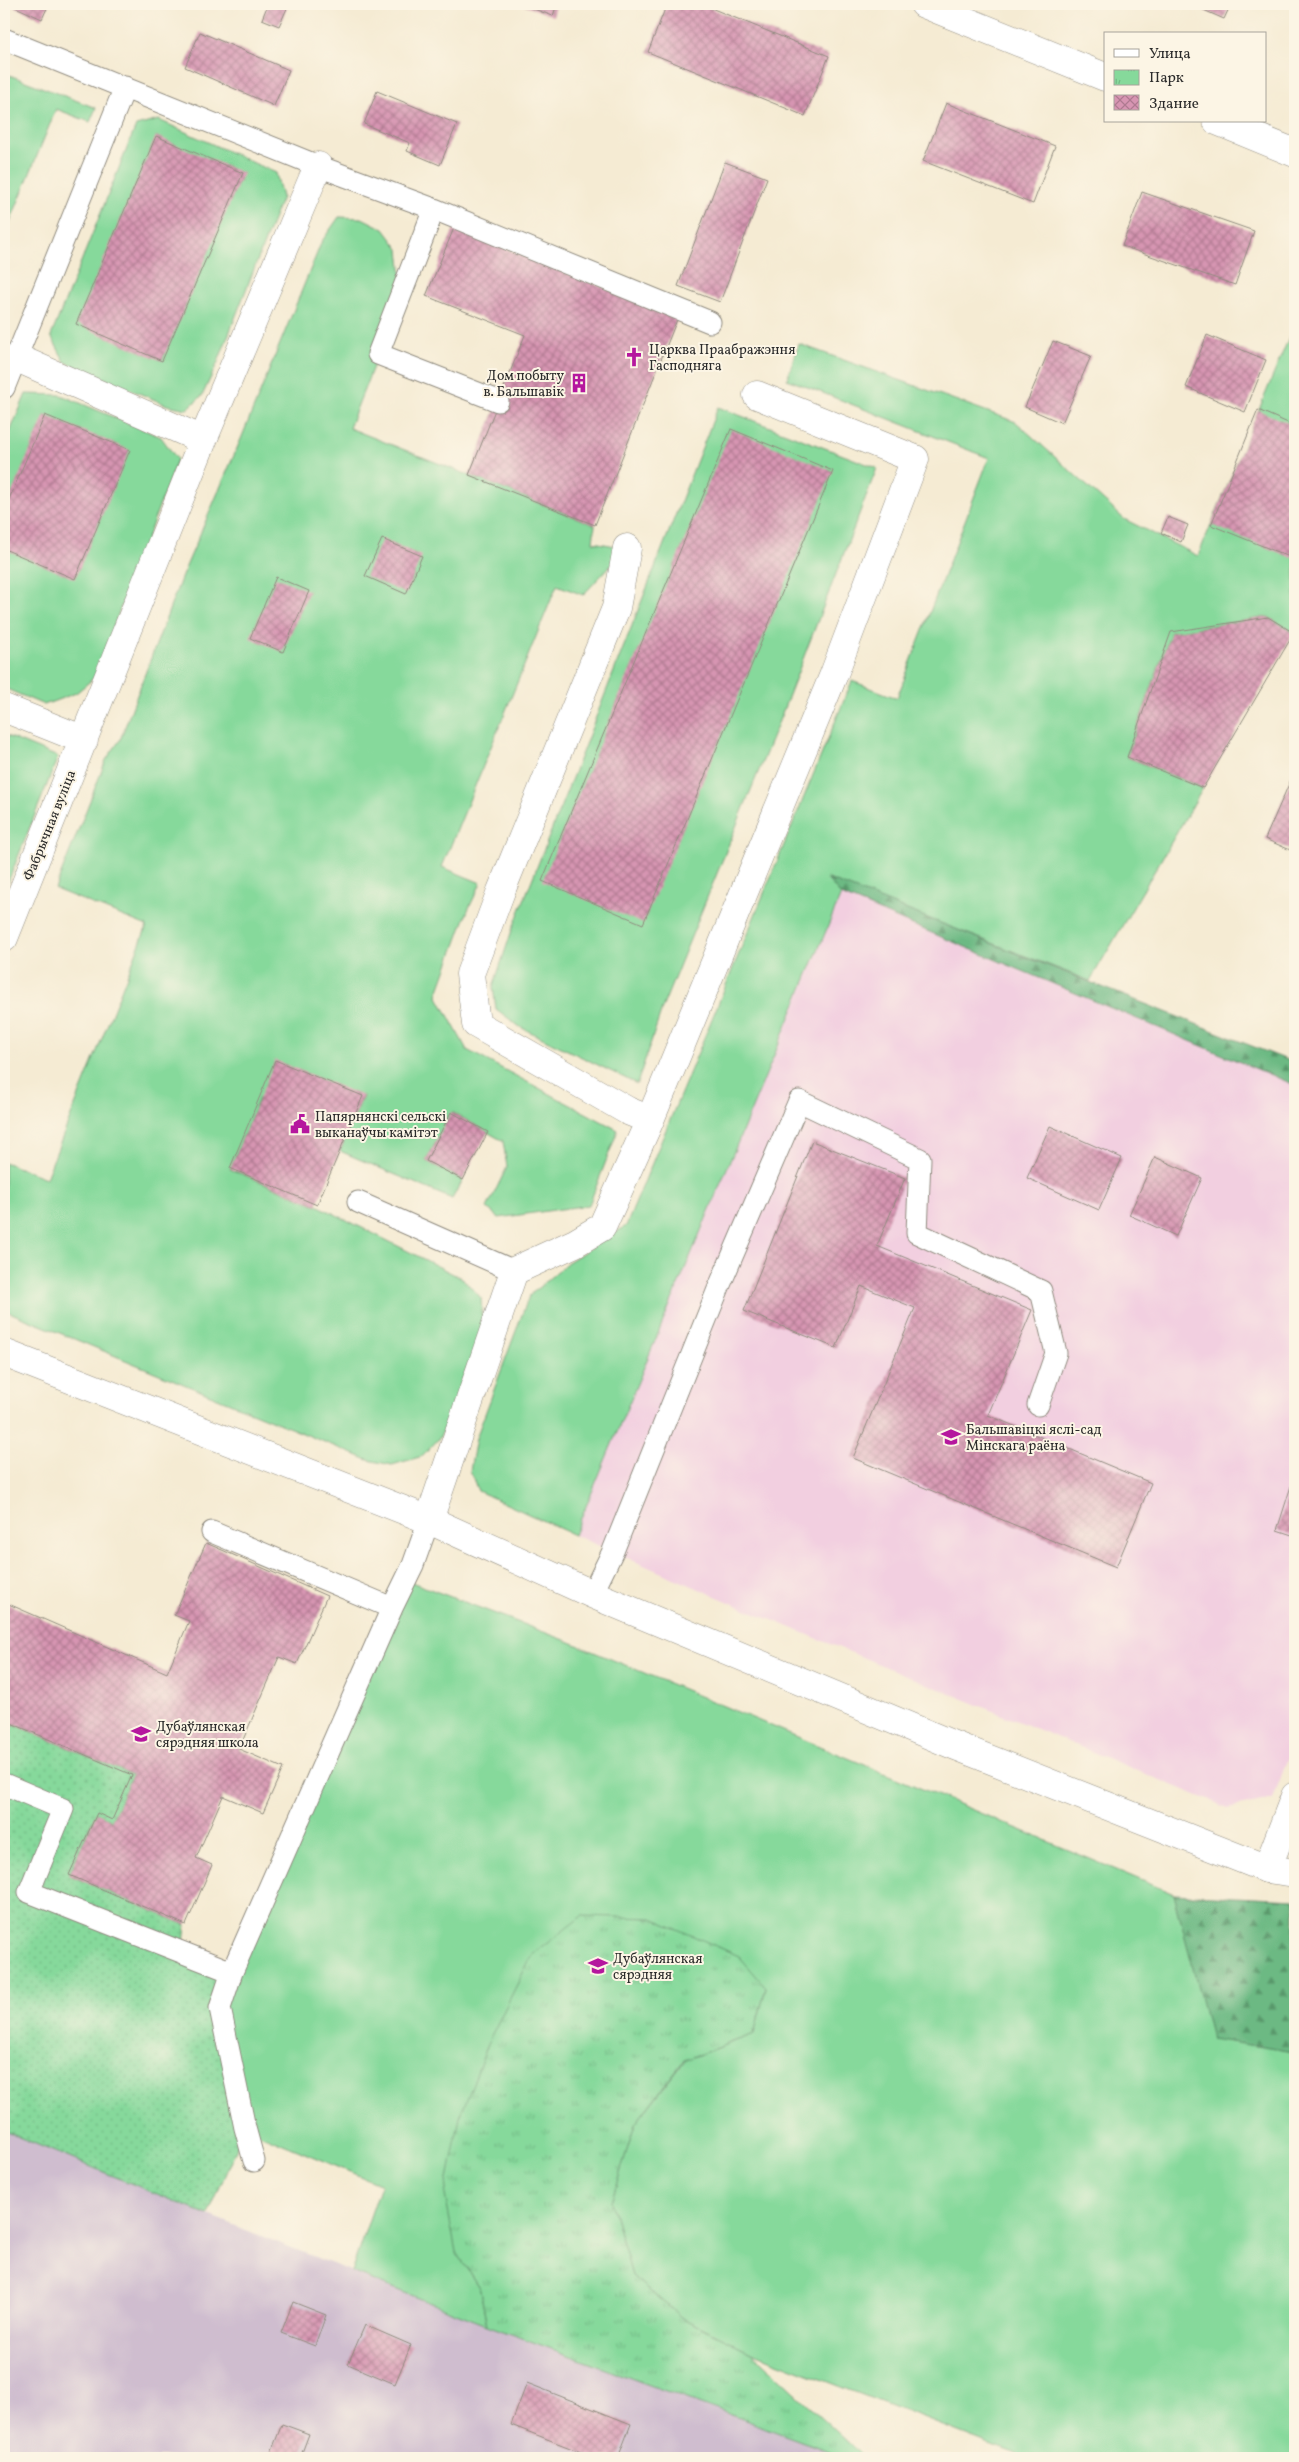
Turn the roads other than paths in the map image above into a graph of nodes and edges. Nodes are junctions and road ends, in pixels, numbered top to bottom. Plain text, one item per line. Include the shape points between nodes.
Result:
1 (924, 4) edge
2 (4, 39) edge
3 (1104, 76) edge
4 (125, 87) junction
5 (1219, 122) edge
6 (1295, 153) edge
7 (318, 166) junction
8 (434, 209) junction
9 (710, 322) dead end
10 (17, 358) junction
11 (4, 388) edge
12 (757, 395) dead end
13 (498, 401) dead end
14 (203, 440) junction
15 (627, 548) dead end
16 (4, 708) edge
17 (84, 740) junction
18 (4, 938) edge
19 (650, 1120) junction
20 (358, 1202) dead end
21 (514, 1271) junction
22 (4, 1353) edge
23 (1038, 1405) dead end
24 (429, 1520) junction
25 (212, 1532) dead end
26 (592, 1594) junction
27 (392, 1608) junction
28 (4, 1784) edge
29 (1295, 1796) edge
30 (1267, 1869) junction
31 (1295, 1873) edge
32 (232, 1972) junction
33 (254, 2161) dead end

1 - 3 street
2 - 4 lane
4 - 7 lane
4 - 10 lane
5 - 6 street
7 - 8 lane
7 - 14 street, Фабрычная вуліца
8 - 9 lane
8 - 13 lane via 378,354
10 - 11 lane
10 - 14 street
12 - 19 street via 915,459 834,674
14 - 17 street, Фабрычная вуліца
15 - 19 street via 616,608 504,882 470,974 476,1024
16 - 17 street
17 - 18 street, Фабрычная вуліца
19 - 21 street via 602,1227
20 - 21 lane
21 - 24 street
22 - 24 street
23 - 26 lane via 1056,1352 1041,1291 918,1233 920,1160 799,1101 613,1551
24 - 26 street
24 - 27 lane via 413,1565
25 - 27 lane
26 - 30 street via 952,1744
27 - 32 lane
28 - 32 lane via 63,1809 29,1892
29 - 30 street
30 - 31 street
32 - 33 lane via 220,2008 244,2128

